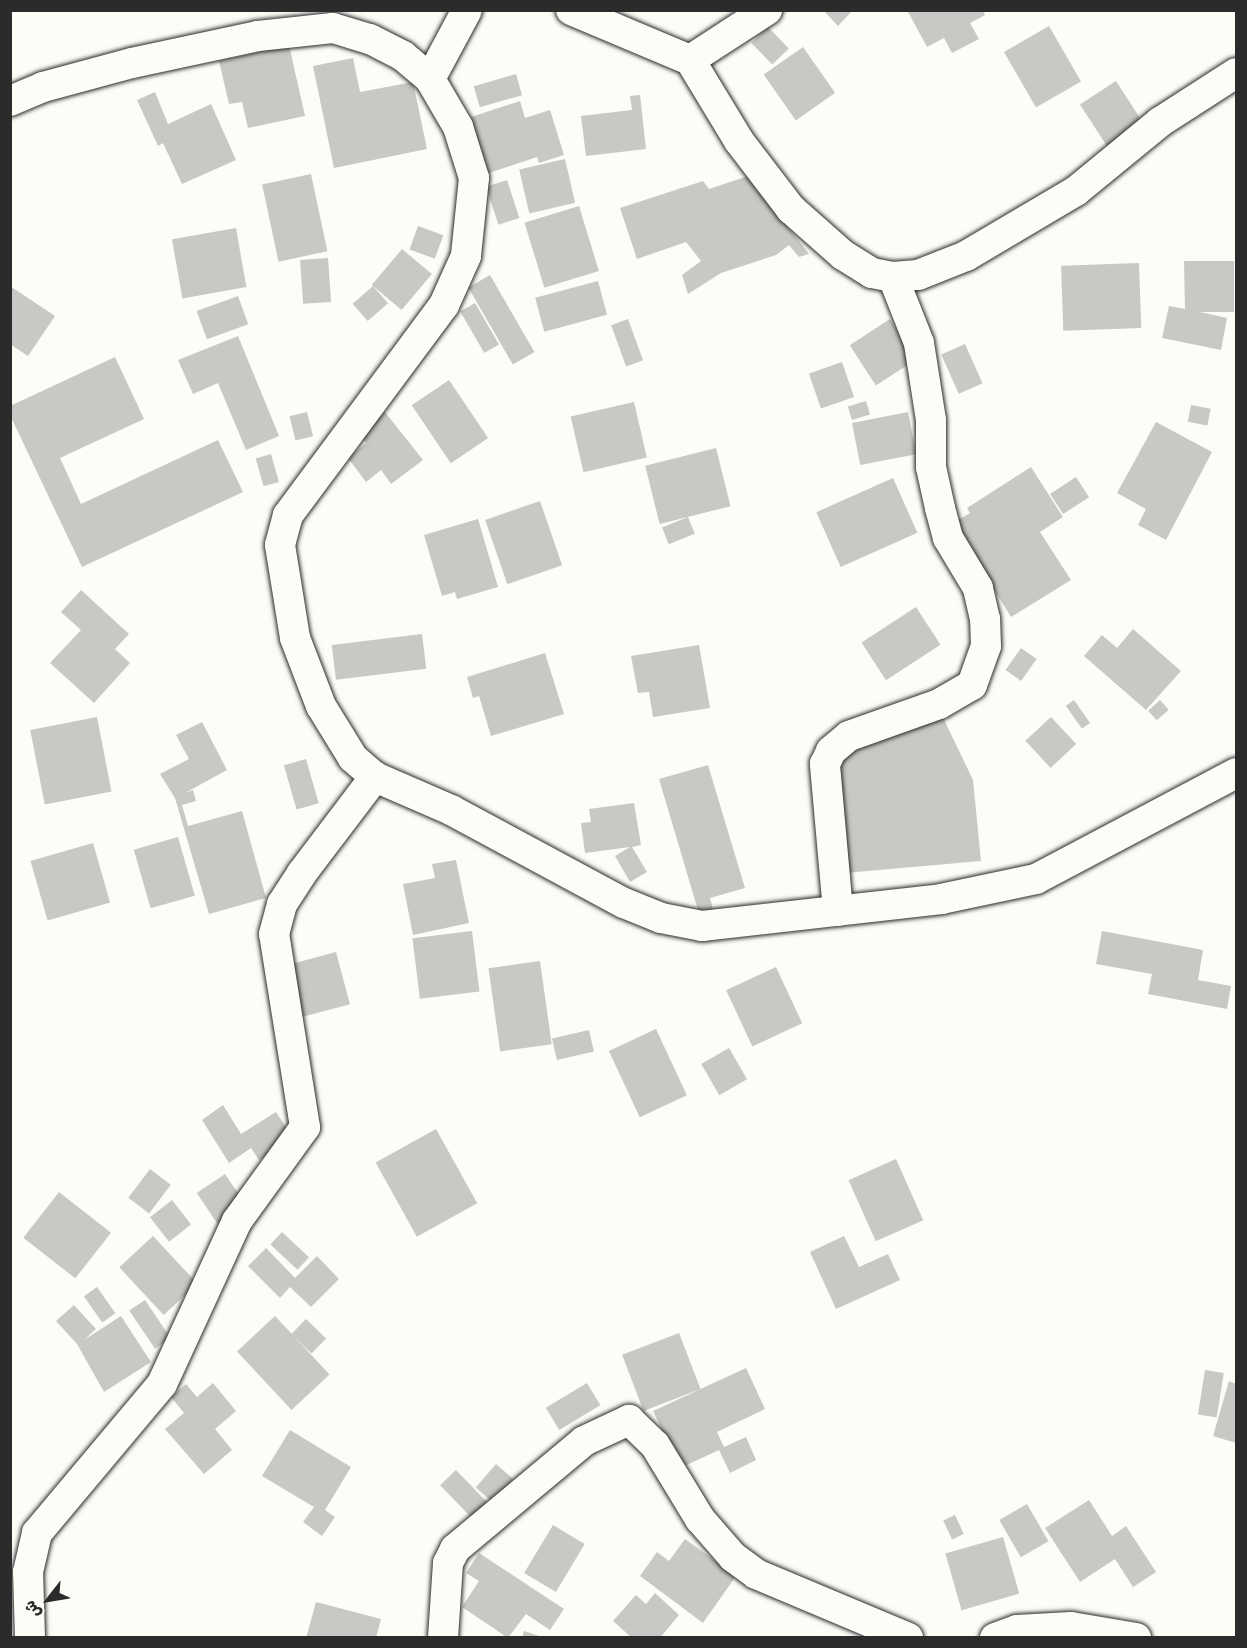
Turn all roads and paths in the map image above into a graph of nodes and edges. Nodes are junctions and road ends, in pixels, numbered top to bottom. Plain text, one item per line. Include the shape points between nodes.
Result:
1 (467, 10) edge
2 (571, 10) edge
3 (767, 10) edge
4 (690, 60) junction
5 (1236, 73) edge
6 (430, 79) junction
7 (10, 101) edge
8 (893, 277) junction
9 (1236, 773) edge
10 (375, 777) junction
11 (837, 911) junction
12 (30, 1638) edge
13 (443, 1638) edge
14 (908, 1638) edge
15 (995, 1638) edge
16 (1136, 1638) edge

1 - 6 street
2 - 4 street
3 - 4 street
4 - 8 street via 739,141 791,209 843,255 872,273
5 - 8 street via 1160,122 1076,191 966,256 918,275
6 - 7 street via 387,47 333,28 258,36 132,63 43,87
6 - 10 street via 458,127 474,178 466,256 444,305 288,515 280,545 295,638 321,706 353,758
8 - 11 street via 919,343 931,420 931,467 940,508 948,538 978,588 986,619 986,646 972,685 939,704 849,736 831,752 825,764
9 - 11 street via 1036,879 998,890
10 - 11 street via 451,810 624,903 662,918 702,927
10 - 12 street via 282,904 274,934 305,1127 237,1221 162,1384 37,1533 28,1572
13 - 14 street via 448,1563 455,1549 584,1441 629,1420 655,1445 700,1519 733,1557 756,1574
15 - 16 street via 1017,1630 1071,1627

